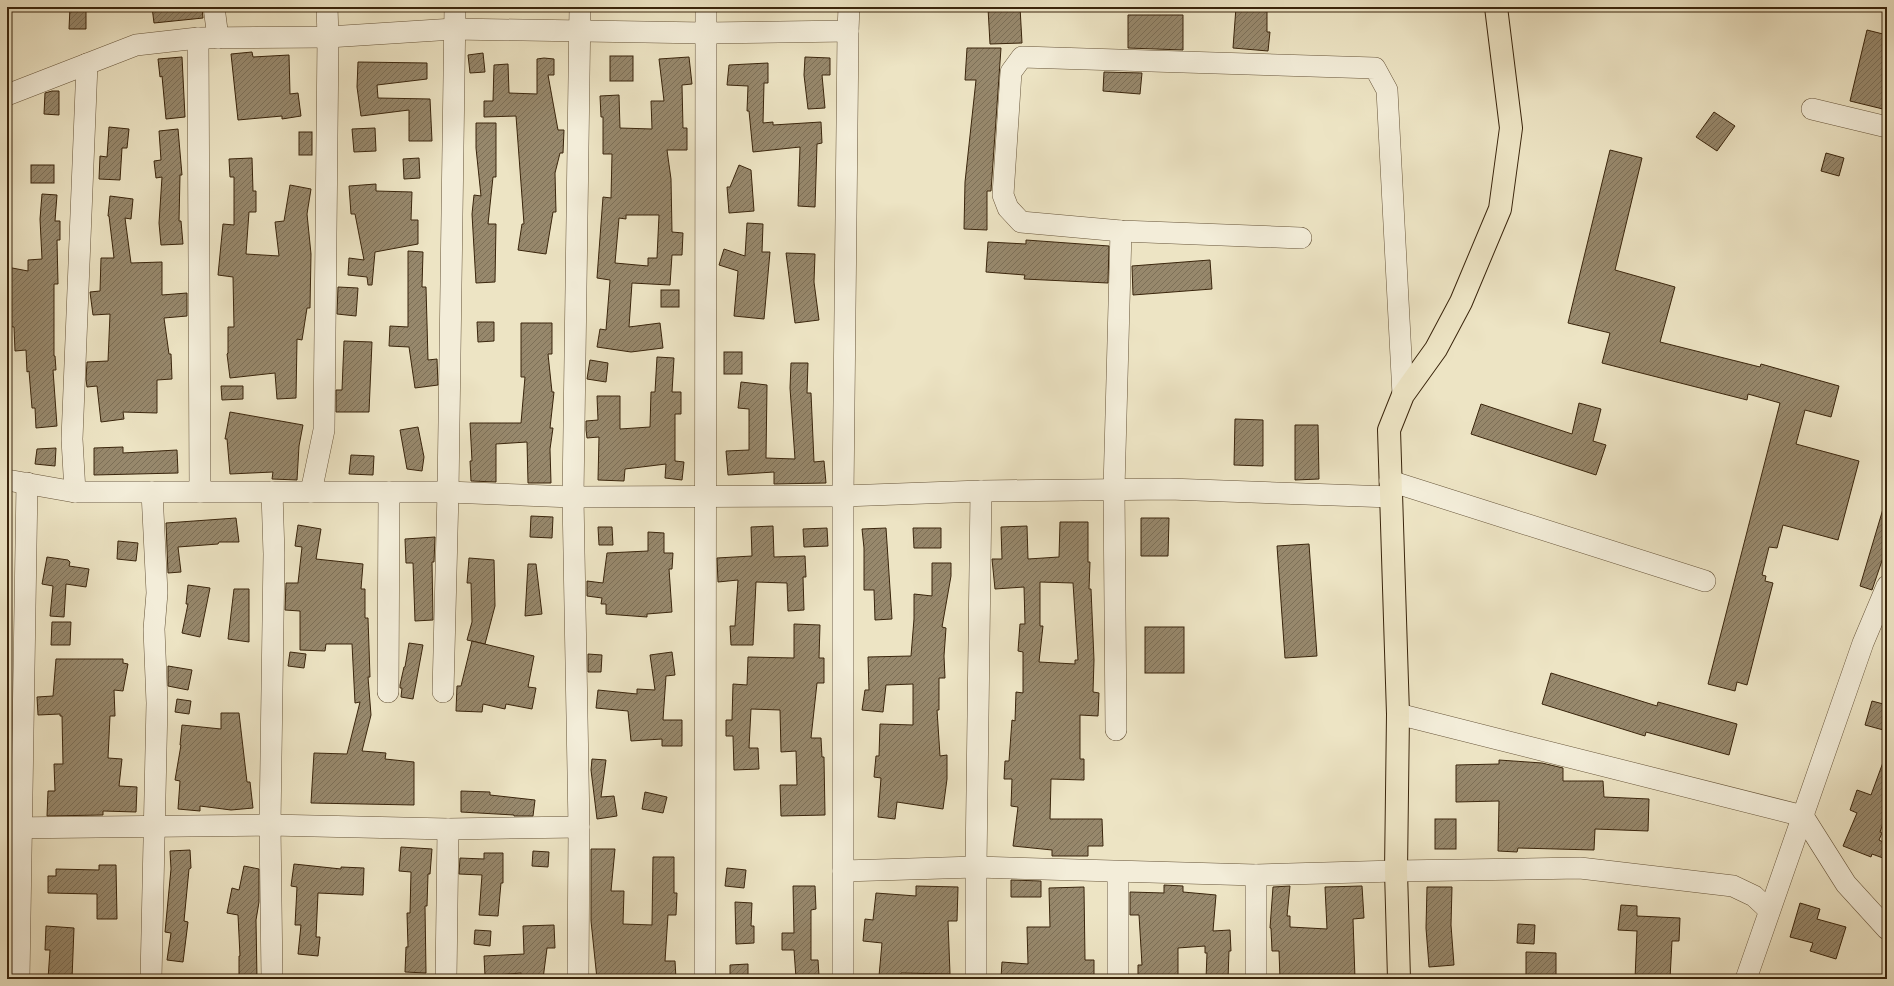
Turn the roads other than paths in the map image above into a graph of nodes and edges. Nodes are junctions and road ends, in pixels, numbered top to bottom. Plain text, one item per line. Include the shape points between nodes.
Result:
1 (214, 7) edge
2 (326, 7) edge
3 (455, 7) edge
4 (580, 7) edge
5 (706, 7) edge
6 (849, 7) edge
7 (1496, 7) edge
8 (454, 29) junction
9 (580, 30) junction
10 (848, 31) junction
11 (705, 33) junction
12 (328, 37) junction
13 (208, 38) junction
14 (87, 64) junction
15 (7, 95) edge
16 (1812, 109) dead end
17 (1887, 127) edge
18 (1121, 231) junction
19 (1301, 238) dead end
20 (1403, 396) junction
21 (17, 482) edge
22 (1390, 489) junction
23 (981, 490) junction
24 (1114, 490) junction
25 (75, 492) junction
26 (152, 492) junction
27 (200, 492) junction
28 (272, 492) junction
29 (310, 492) junction
30 (389, 492) junction
31 (448, 492) junction
32 (705, 495) junction
33 (843, 496) junction
34 (573, 497) junction
35 (1705, 581) dead end
36 (1887, 586) edge
37 (388, 692) dead end
38 (443, 692) dead end
39 (1398, 714) junction
40 (1116, 730) dead end
41 (1803, 816) junction
42 (270, 825) junction
43 (154, 827) junction
44 (579, 827) junction
45 (14, 828) edge
46 (448, 829) junction
47 (976, 867) junction
48 (843, 871) junction
49 (1396, 871) junction
50 (1118, 872) junction
51 (1256, 875) junction
52 (1769, 910) junction
53 (1887, 928) edge
54 (19, 979) edge
55 (151, 979) edge
56 (272, 979) edge
57 (446, 979) edge
58 (578, 979) edge
59 (706, 979) edge
60 (843, 979) edge
61 (976, 979) edge
62 (1118, 979) edge
63 (1256, 979) edge
64 (1399, 979) edge
65 (1746, 979) edge

1 - 13 street
2 - 12 street
3 - 8 street
4 - 9 street
5 - 11 street
6 - 10 street
7 - 20 main road via 1511,128 1500,209 1461,302 1436,349
8 - 9 street
8 - 12 street
8 - 31 street
9 - 11 street
9 - 34 street
10 - 11 street
10 - 33 street
11 - 32 street
12 - 13 street
12 - 29 street via 324,430
13 - 14 street via 136,45
13 - 27 street
14 - 15 street
14 - 25 street via 72,439
16 - 17 street
18 - 19 street
18 - 20 street via 1021,222 1008,208 1003,194 1011,72 1022,57 1375,68 1386,90
18 - 24 street
20 - 22 main road via 1389,430
21 - 25 street
21 - 45 street
22 - 24 street
22 - 35 street
22 - 39 main road
23 - 24 street
23 - 33 street
23 - 47 street
24 - 40 street
25 - 26 street
26 - 27 street
26 - 43 street via 157,593 154,629 158,703
27 - 28 street
28 - 29 street
28 - 42 street via 274,561
29 - 30 street
30 - 31 street
30 - 37 street
31 - 34 street
31 - 38 street
32 - 33 street
32 - 34 street
32 - 59 street
33 - 48 street
34 - 44 street
36 - 41 street via 1863,643
39 - 41 street
39 - 49 main road
41 - 52 street
41 - 53 street via 1846,884
42 - 43 street
42 - 46 street
42 - 56 street
43 - 45 street
43 - 55 street
44 - 46 street
44 - 58 street
45 - 54 street
46 - 57 street
47 - 48 street
47 - 50 street
47 - 61 street
48 - 60 street
49 - 51 street
49 - 52 street via 1580,868 1732,886 1754,896
49 - 64 main road
50 - 51 street
50 - 62 street
51 - 63 street
52 - 65 street

